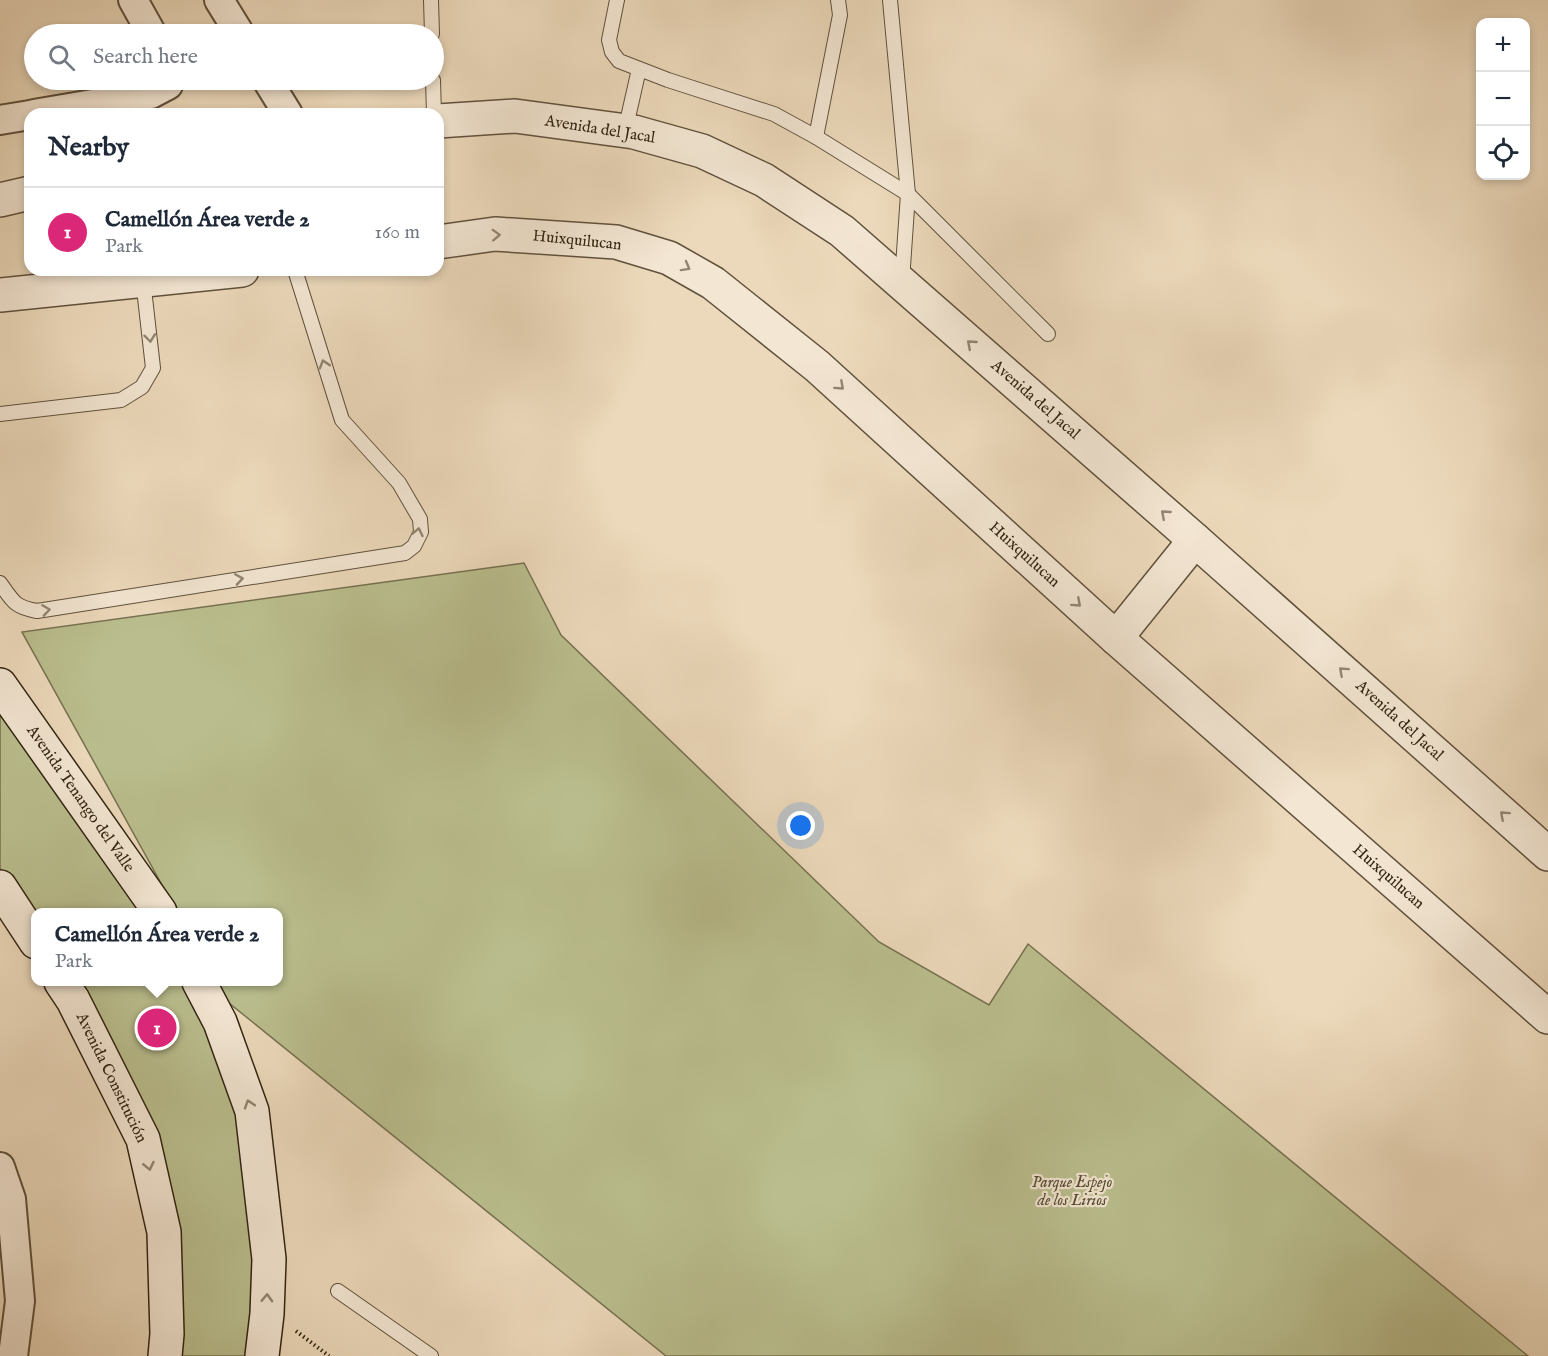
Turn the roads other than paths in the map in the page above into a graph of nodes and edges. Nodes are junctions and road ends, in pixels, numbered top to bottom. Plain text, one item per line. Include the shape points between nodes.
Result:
1 (133, 0) edge
2 (219, 0) edge
3 (431, 0) edge
4 (617, 0) edge
5 (838, 0) edge
6 (890, 0) edge
7 (146, 24) edge
8 (234, 24) edge
9 (432, 24) edge
10 (639, 69) junction
11 (157, 90) edge
12 (273, 90) edge
13 (433, 90) edge
14 (68, 108) edge
15 (284, 108) edge
16 (434, 108) edge
17 (24, 116) edge
18 (0, 120) edge
19 (444, 121) edge
20 (625, 131) junction
21 (816, 137) junction
22 (24, 194) edge
23 (908, 194) junction
24 (0, 200) edge
25 (444, 241) edge
26 (183, 276) edge
27 (297, 276) edge
28 (143, 280) junction
29 (902, 283) junction
30 (0, 294) edge
31 (1048, 334) dead end
32 (0, 414) edge
33 (1195, 540) junction
34 (0, 583) edge
35 (1116, 638) junction
36 (0, 685) edge
37 (1548, 854) edge
38 (0, 887) edge
39 (157, 908) edge
40 (31, 934) edge
41 (64, 986) edge
42 (202, 986) edge
43 (1548, 1017) edge
44 (0, 1167) edge
45 (338, 1291) dead end
46 (13, 1356) edge
47 (165, 1356) edge
48 (262, 1356) edge
49 (431, 1356) edge

1 - 7 street
2 - 8 street
3 - 9 lane
4 - 10 lane via 609,40 612,52 620,61
5 - 21 lane via 840,15
6 - 23 lane
10 - 20 lane
10 - 21 lane via 774,114
11 - 14 street
12 - 15 street
13 - 16 lane
17 - 18 street
19 - 20 street, Avenida del Jacal via 515,116
20 - 29 street, Avenida del Jacal via 702,151 764,180 842,231
21 - 23 lane
22 - 24 street
23 - 29 lane
23 - 31 lane
25 -> 35 street, Huixquilucan via 495,234 616,242 669,258 713,283 817,366
26 - 28 street
34 -> 27 lane via 22,609 37,611 405,553 414,546 421,532 420,519 399,483 342,420
28 - 30 street
28 -> 32 lane via 153,368 142,387 121,400
33 -> 29 street, Avenida del Jacal
33 - 35 street
37 -> 33 street, Avenida del Jacal
35 - 43 street, Huixquilucan
36 - 39 street, Avenida Tenango del Valle
38 - 40 street
41 -> 47 street, Avenida Constitución via 143,1138 164,1232
48 -> 42 street via 269,1258 252,1111 220,1022
44 - 46 street via 12,1199 20,1301
45 - 49 lane

